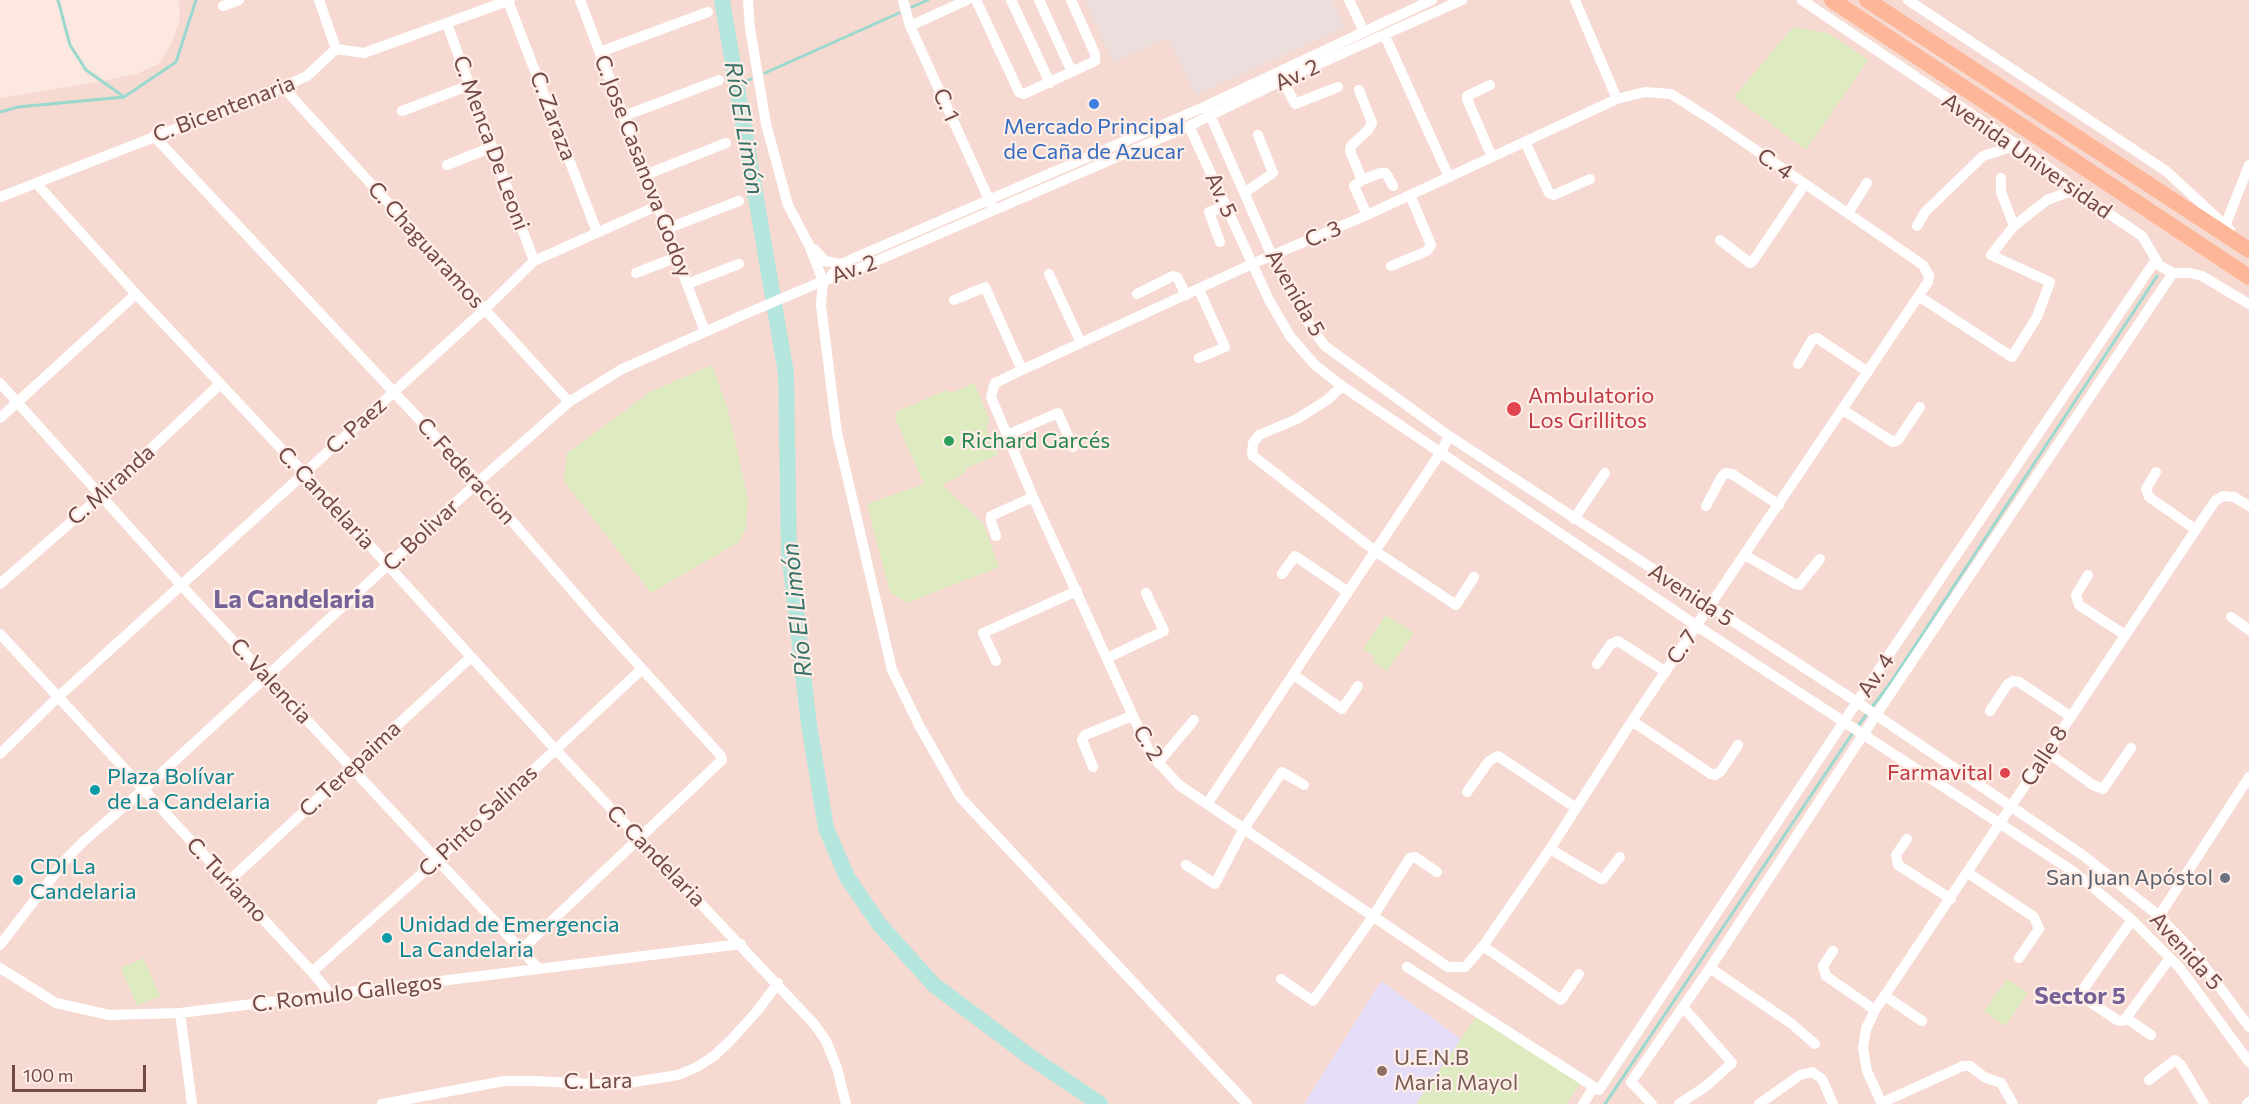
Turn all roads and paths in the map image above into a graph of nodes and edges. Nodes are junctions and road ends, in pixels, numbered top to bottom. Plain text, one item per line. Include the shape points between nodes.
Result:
1 (239, 0) edge
2 (319, 0) edge
3 (509, 0) edge
4 (580, 0) edge
5 (748, 0) edge
6 (903, 0) edge
7 (967, 0) edge
8 (976, 0) edge
9 (1011, 0) edge
10 (1039, 0) edge
11 (1071, 0) edge
12 (1349, 0) edge
13 (1432, 0) edge
14 (1462, 0) edge
15 (1575, 0) edge
16 (1802, 0) edge
17 (1832, 0) edge
18 (1867, 0) edge
19 (1908, 0) edge
20 (223, 6) dead end
21 (708, 12) dead end
22 (447, 24) junction
23 (910, 26) junction
24 (1364, 32) junction
25 (1385, 36) junction
26 (336, 49) junction
27 (600, 52) junction
28 (1072, 72) junction
29 (719, 80) dead end
30 (1283, 80) junction
31 (1050, 83) junction
32 (470, 85) junction
33 (1490, 86) dead end
34 (283, 87) junction
35 (1338, 87) dead end
36 (1359, 90) dead end
37 (1617, 99) junction
38 (402, 111) dead end
39 (1208, 111) junction
40 (624, 116) junction
41 (1189, 126) junction
42 (1258, 135) dead end
43 (154, 136) junction
44 (1526, 142) junction
45 (726, 143) dead end
46 (2017, 146) junction
47 (492, 147) junction
48 (1492, 157) junction
49 (447, 165) dead end
50 (2249, 165) edge
51 (645, 175) junction
52 (1449, 177) junction
53 (2001, 178) dead end
54 (1590, 179) dead end
55 (1362, 180) junction
56 (36, 183) junction
57 (1867, 183) dead end
58 (1805, 184) junction
59 (1392, 186) dead end
60 (2074, 190) junction
61 (1244, 193) junction
62 (1410, 195) junction
63 (0, 197) edge
64 (739, 201) dead end
65 (991, 204) junction
66 (657, 206) junction
67 (1226, 206) junction
68 (1848, 213) junction
69 (1367, 215) junction
70 (1917, 226) dead end
71 (2014, 226) junction
72 (2225, 226) junction
73 (666, 229) junction
74 (597, 231) junction
75 (1720, 240) dead end
76 (1220, 242) dead end
77 (809, 245) junction
78 (2249, 245) edge
79 (2249, 250) edge
80 (1272, 256) junction
81 (677, 257) junction
82 (852, 260) junction
83 (534, 261) junction
84 (2155, 261) junction
85 (739, 264) dead end
86 (1252, 264) junction
87 (1923, 265) joint
88 (1391, 266) dead end
89 (636, 273) dead end
90 (2173, 273) junction
91 (1049, 274) dead end
92 (2249, 277) edge
93 (822, 281) junction
94 (687, 284) junction
95 (1198, 290) junction
96 (136, 294) junction
97 (1137, 294) dead end
98 (1186, 296) junction
99 (1920, 297) junction
100 (954, 300) dead end
101 (2249, 304) edge
102 (484, 309) junction
103 (705, 332) junction
104 (1081, 343) junction
105 (1198, 358) dead end
106 (1798, 364) dead end
107 (1023, 370) junction
108 (1868, 372) junction
109 (0, 383) edge
110 (995, 383) joint
111 (220, 384) junction
112 (1342, 387) junction
113 (394, 391) junction
114 (569, 402) junction
115 (17, 403) junction
116 (1920, 407) dead end
117 (1843, 410) junction
118 (0, 418) edge
119 (1007, 435) junction
120 (1449, 436) junction
121 (1072, 447) dead end
122 (1442, 452) junction
123 (2156, 472) dead end
124 (304, 473) junction
125 (1605, 473) dead end
126 (478, 482) junction
127 (101, 496) junction
128 (1033, 497) junction
129 (1779, 505) junction
130 (1706, 506) dead end
131 (2249, 506) edge
132 (1574, 519) junction
133 (2195, 528) junction
134 (996, 536) dead end
135 (1375, 551) junction
136 (1745, 555) junction
137 (1820, 559) dead end
138 (388, 566) junction
139 (1282, 574) dead end
140 (2088, 575) dead end
141 (1474, 577) dead end
142 (0, 584) edge
143 (181, 585) junction
144 (1077, 591) junction
145 (1348, 592) junction
146 (1146, 593) dead end
147 (1710, 607) junction
148 (2231, 617) dead end
149 (1697, 626) junction
150 (2249, 630) edge
151 (0, 634) edge
152 (2125, 635) junction
153 (471, 657) junction
154 (1107, 658) junction
155 (996, 661) dead end
156 (1597, 664) dead end
157 (642, 669) junction
158 (1666, 672) junction
159 (1294, 675) junction
160 (267, 676) junction
161 (1358, 686) dead end
162 (58, 697) junction
163 (1857, 702) junction
164 (1990, 711) dead end
165 (1132, 716) junction
166 (1876, 716) junction
167 (2070, 716) junction
168 (1194, 720) dead end
169 (1632, 721) junction
170 (1844, 722) junction
171 (1863, 735) junction
172 (1738, 745) dead end
173 (2132, 748) dead end
174 (555, 749) junction
175 (2047, 752) junction
176 (0, 754) edge
177 (1158, 763) junction
178 (1093, 767) dead end
179 (351, 768) junction
180 (2249, 777) edge
181 (1304, 785) dead end
182 (143, 790) junction
183 (1467, 792) dead end
184 (1207, 804) junction
185 (2012, 806) junction
186 (1576, 808) junction
187 (2000, 823) junction
188 (1243, 830) junction
189 (638, 838) junction
190 (1907, 839) dead end
191 (1550, 849) junction
192 (1620, 857) dead end
193 (436, 861) junction
194 (1186, 865) dead end
195 (1437, 872) dead end
196 (1968, 873) junction
197 (229, 881) junction
198 (1951, 899) junction
199 (2159, 916) junction
200 (1372, 918) junction
201 (2132, 920) junction
202 (741, 944) junction
203 (0, 945) edge
204 (1483, 945) junction
205 (521, 950) junction
206 (1833, 951) dead end
207 (2019, 958) dead end
208 (2170, 958) junction
209 (1407, 967) dead end
210 (1465, 967) joint
211 (0, 968) edge
212 (1710, 968) junction
213 (539, 969) junction
214 (312, 972) junction
215 (1579, 974) dead end
216 (1281, 979) dead end
217 (778, 983) junction
218 (331, 995) junction
219 (1885, 996) junction
220 (1683, 1007) junction
221 (1875, 1010) junction
222 (180, 1013) junction
223 (2126, 1018) junction
224 (1922, 1020) dead end
225 (2249, 1028) edge
226 (2151, 1035) dead end
227 (1815, 1044) dead end
228 (2249, 1062) edge
229 (2149, 1080) dead end
230 (1596, 1089) junction
231 (192, 1104) edge
232 (382, 1104) edge
233 (846, 1104) edge
234 (1247, 1104) edge
235 (1583, 1104) edge
236 (1652, 1104) edge
237 (1680, 1104) edge
238 (1759, 1104) edge
239 (1833, 1104) edge
240 (1881, 1104) edge
241 (2013, 1104) edge
242 (2204, 1104) edge

1 - 20 street
2 - 26 street
3 - 22 street
3 - 74 street, C. Zaraza
4 - 27 street, C. Jose Casanova Godoy
5 - 77 street via 766,124 788,204
6 - 23 street, C. 1
7 - 23 street
8 - 31 street via 1019,92 1024,94
9 - 31 street
10 - 28 street
11 - 28 street via 1095,54 1092,64
12 - 24 street
13 - 24 street, Av. 2
14 - 25 street, Av. 2
15 - 37 street
16 - 46 street, Avenida Universidad
17 - 92 main road, Avenida Universidad
18 - 79 main road, Avenida Universidad
19 - 72 street via 2166,171
21 - 27 street
22 - 26 street via 364,53
22 - 32 street, C. Menca De Leoni
23 - 65 street, C. 1
24 - 39 street, Av. 2
25 - 30 street, Av. 2
25 - 52 street
26 - 34 street, C. Bicentenaria via 307,76
27 - 40 street, C. Jose Casanova Godoy
28 - 31 street
29 - 40 street
30 - 35 street via 1295,104
30 - 39 street, Av. 2
32 - 38 street
32 - 47 street, C. Menca De Leoni
33 - 48 street via 1467,99
34 - 43 street, C. Bicentenaria
34 - 102 street, C. Chaguaramos
36 - 55 street via 1372,123 1350,151
37 - 44 street, C. 3
37 - 58 street, C. 4 via 1645,92 1671,94
39 - 41 street, Av. 2
39 - 61 street, Avenida 5
39 - 65 street, Av. 2
40 - 51 street, C. Jose Casanova Godoy
41 - 65 street, Av. 2
41 - 67 street, Av. 5
42 - 61 street via 1273,173
43 - 56 street, C. Bicentenaria
43 - 113 street, C. Federacion
44 - 48 street, C. 3
44 - 54 street via 1548,193 1554,195
45 - 51 street
46 - 60 street, Avenida Universidad
46 - 70 street via 1983,156 1925,212
47 - 49 street
47 - 83 street, C. Menca De Leoni
48 - 52 street, C. 3
50 - 72 street
51 - 66 street, C. Jose Casanova Godoy
52 - 62 street, C. 3
53 - 71 street via 2001,192
55 - 59 street via 1386,173
55 - 69 street via 1354,186
56 - 63 street, C. Bicentenaria
56 - 96 street, C. Candelaria
57 - 68 street
58 - 68 street, C. 4
58 - 75 street via 1750,263
60 - 71 street via 2048,200
60 - 84 street, Avenida Universidad via 2142,237
61 - 80 street, Avenida 5
62 - 69 street, C. 3
62 - 88 street via 1431,246
64 - 73 street
65 - 82 street, Av. 2
65 - 93 street, Av. 2 via 860,268
66 - 73 street, C. Jose Casanova Godoy
66 - 74 street, C. Paez
67 - 76 street via 1209,212
67 - 86 street, Av. 5
68 - 87 street, C. 4
69 - 80 street, C. 3
71 - 99 street via 1991,255 2050,282 2037,317 2012,357
72 - 78 street
73 - 81 street, C. Jose Casanova Godoy
74 - 83 street, C. Paez
77 - 82 street via 831,264
77 - 93 street
80 - 86 street, C. 3
80 - 120 street, Avenida 5 via 1325,346
81 - 89 street
81 - 94 street, C. Jose Casanova Godoy
82 - 93 street, Av. 2
83 - 102 street, C. Paez
84 - 90 street, Avenida Universidad
84 - 163 street, Av. 4
85 - 94 street
86 - 95 street, C. 3
86 - 112 street, Avenida 5 via 1290,336 1315,365
87 - 99 street, C. 7 via 1929,276
90 - 101 street, Avenida Universidad via 2202,276
90 - 166 street, Av. 4
91 - 104 street
93 - 103 street, C. Bolivar
93 - 234 street via 821,305 837,434 892,670 920,727 960,797
94 - 103 street, C. Jose Casanova Godoy
95 - 98 street, C. 3
95 - 105 street via 1225,347
96 - 111 street, C. Candelaria
96 - 115 street
97 - 98 street via 1173,276
98 - 104 street, C. 3
99 - 108 street, C. 7
100 - 107 street via 985,287
102 - 113 street, C. Paez
102 - 114 street, C. Chaguaramos
103 - 114 street, C. Bolivar via 622,369
104 - 107 street, C. 3
106 - 108 street via 1812,340 1818,338
107 - 110 street, C. 3
108 - 117 street, C. 7
109 - 115 street, C. Valencia
110 - 119 street, C. 2 via 991,397
111 - 124 street, C. Candelaria
111 - 127 street, C. Miranda
112 - 122 street, Avenida 5
112 - 135 street via 1297,419 1258,435 1252,455
113 - 124 street, C. Paez
113 - 126 street, C. Federacion
114 - 126 street, C. Bolivar
115 - 118 street
115 - 127 street, C. Valencia
116 - 117 street via 1893,442
117 - 129 street, C. 7
119 - 121 street via 1058,413
119 - 128 street, C. 2
120 - 122 street
120 - 132 street, Avenida 5
122 - 135 street
122 - 149 street, Avenida 5
123 - 133 street via 2145,489 2149,497
124 - 138 street, C. Candelaria
124 - 143 street, C. Paez
125 - 132 street
126 - 138 street, C. Bolivar
126 - 157 street, C. Federacion
127 - 142 street, C. Miranda
127 - 143 street, C. Valencia
128 - 134 street via 991,516
128 - 144 street, C. 2
129 - 130 street via 1726,473
129 - 136 street, C. 7
131 - 133 street, Calle 8 via 2223,495
132 - 147 street, Avenida 5
133 - 152 street, Calle 8
135 - 141 street via 1456,605
135 - 145 street
136 - 137 street via 1799,585
136 - 147 street, C. 7
138 - 153 street, C. Candelaria
138 - 160 street, C. Bolivar
139 - 145 street via 1295,556
140 - 152 street via 2076,595 2079,605
143 - 160 street, C. Valencia
143 - 162 street, C. Paez
144 - 154 street, C. 2
144 - 155 street via 983,633
145 - 159 street
146 - 154 street via 1164,631
147 - 149 street, C. 7
147 - 163 street, Avenida 5
148 - 150 street
149 - 158 street, C. 7
149 - 170 street, Avenida 5
151 - 162 street, C. Turiamo
152 - 167 street, Calle 8
153 - 174 street, C. Candelaria
153 - 179 street, C. Terepaima
154 - 165 street, C. 2
156 - 158 street via 1611,644 1618,641
157 - 174 street, C. Pinto Salinas
157 - 189 street, C. Federacion via 722,760
158 - 169 street, C. 7
159 - 161 street via 1342,709
159 - 184 street
160 - 179 street, C. Valencia
160 - 182 street, C. Bolivar
162 - 176 street, C. Paez
162 - 182 street, C. Turiamo
163 - 166 street, Avenida 5
163 - 170 street, Av. 4
164 - 167 street via 2013,681
165 - 177 street, C. 2
165 - 178 street via 1084,735 1082,740
166 - 171 street, Av. 4
166 - 185 street, Avenida 5
167 - 175 street, Calle 8
168 - 177 street
169 - 172 street via 1715,775
169 - 186 street, C. 7
170 - 171 street, Avenida 5
170 - 230 street, Av. 4
171 - 187 street, Avenida 5
171 - 212 street, Av. 4
173 - 175 street via 2103,789
174 - 189 street, C. Candelaria
174 - 193 street, C. Pinto Salinas
175 - 185 street, Calle 8
177 - 184 street, C. 2 via 1179,785
179 - 193 street, C. Valencia
179 - 197 street, C. Terepaima
180 - 199 street
181 - 188 street via 1282,772
182 - 197 street, C. Turiamo
182 - 203 street, C. Bolivar via 68,857
183 - 186 street via 1489,761 1498,756
184 - 188 street, C. 2
185 - 187 street, Calle 8
185 - 199 street, Avenida 5 via 2084,856
186 - 191 street, C. 7
187 - 196 street, Calle 8
187 - 201 street, Avenida 5 via 2074,872
188 - 194 street via 1215,884
188 - 200 street, C. 2
189 - 202 street, C. Candelaria
189 - 205 street
190 - 198 street via 1896,855 1898,865
191 - 192 street via 1600,879
191 - 204 street, C. 7
193 - 205 street, C. Valencia
193 - 214 street, C. Pinto Salinas
195 - 200 street via 1410,858
196 - 198 street, Calle 8
196 - 207 street via 2034,917 2039,929
197 - 214 street, C. Turiamo
198 - 219 street, Calle 8
199 - 225 street, Avenida 5 via 2196,955
200 - 210 street, C. 2 via 1448,967
200 - 216 street via 1313,1001
201 - 208 street, Avenida 5
201 - 223 street via 2083,994 2117,1020
202 - 213 street, C. Romulo Gallegos
202 - 217 street
204 - 210 street, C. 7
204 - 215 street via 1561,1000
205 - 213 street, C. Valencia
206 - 221 street via 1823,966 1826,976
208 - 223 street
208 - 228 street, Avenida 5
209 - 230 street
211 - 222 street, C. Romulo Gallegos via 56,1003 110,1015
212 - 220 street, Av. 4
212 - 227 street
213 - 218 street, C. Romulo Gallegos
214 - 218 street, C. Turiamo
217 - 232 street, C. Lara via 722,1048 697,1067 678,1075 615,1085 504,1082
217 - 233 street via 826,1041
218 - 222 street, C. Romulo Gallegos
219 - 221 street, Calle 8
219 - 224 street
220 - 236 street, Av. 4 via 1631,1082
220 - 237 street via 1732,1064
221 - 240 street, Calle 8 via 1863,1048 1867,1071
222 - 231 street
223 - 226 street
229 - 242 street via 2175,1060
230 - 235 street, Av. 4
238 - 239 street via 1800,1075 1812,1072 1822,1079
240 - 241 street via 1970,1066 2001,1083

